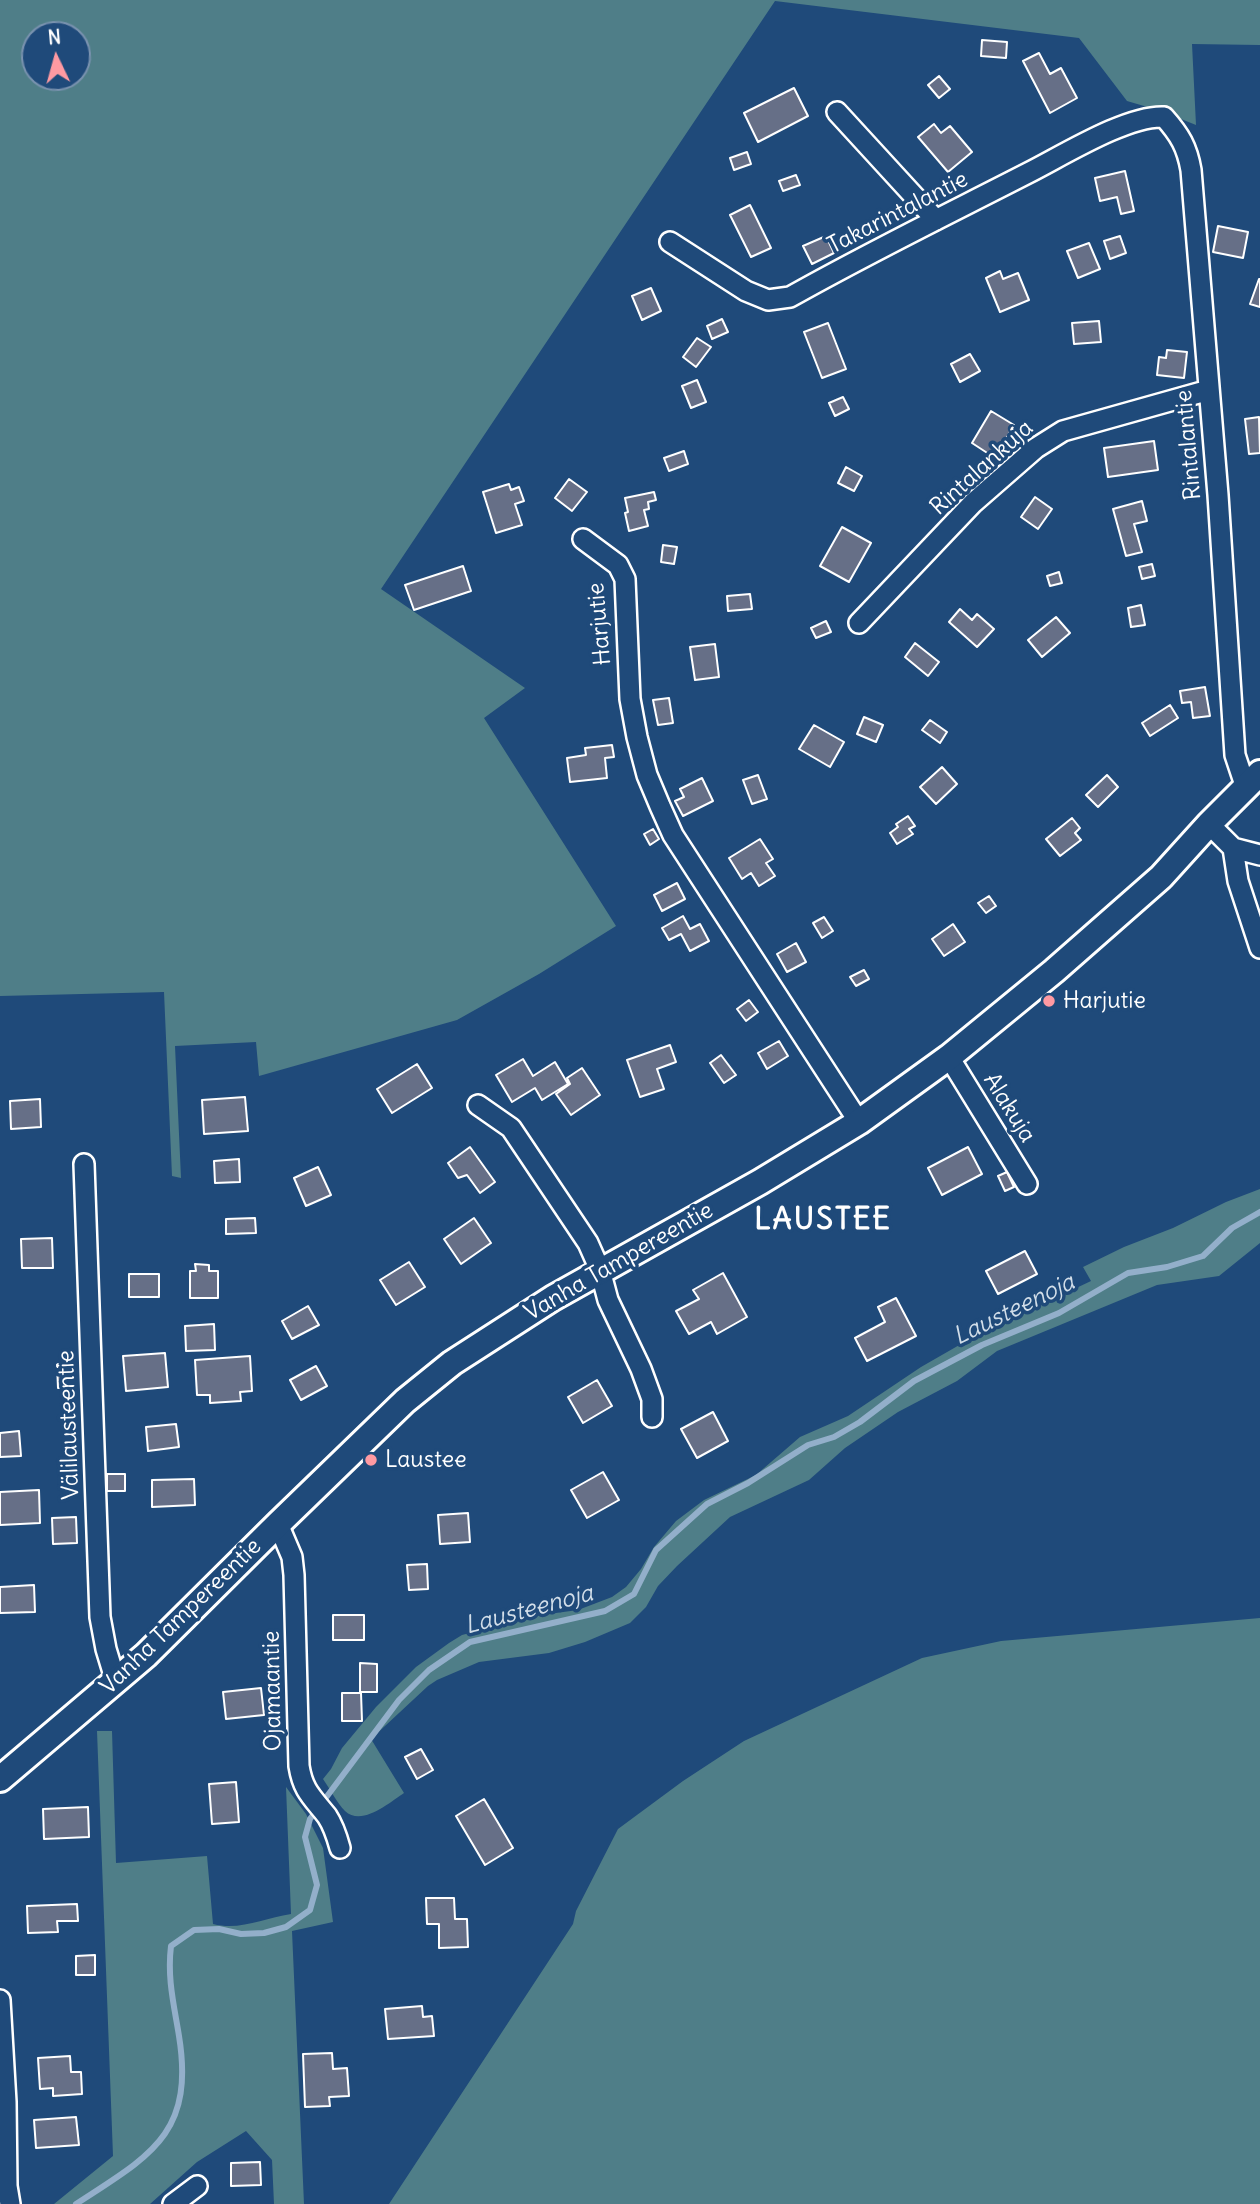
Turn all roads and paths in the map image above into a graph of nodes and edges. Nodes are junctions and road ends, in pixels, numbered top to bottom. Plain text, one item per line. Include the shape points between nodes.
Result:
1 (837, 112) dead end
2 (1152, 116) joint
3 (936, 220) junction
4 (670, 242) dead end
5 (1209, 390) junction
6 (583, 539) dead end
7 (859, 623) dead end
8 (1253, 780) edge
9 (1209, 824) junction
10 (1233, 848) junction
11 (1260, 855) edge
12 (1260, 948) edge
13 (950, 1057) junction
14 (478, 1105) dead end
15 (859, 1122) junction
16 (84, 1164) dead end
17 (1027, 1184) dead end
18 (600, 1270) junction
19 (652, 1416) dead end
20 (278, 1524) junction
21 (116, 1682) junction
22 (0, 1779) edge
23 (341, 1847) dead end
24 (0, 2000) edge
25 (197, 2186) dead end
26 (10, 2204) edge
27 (173, 2204) edge

1 - 3 street
2 - 3 street, Takarintalantie via 1113,130
2 - 5 street, Rintalantie via 1164,117 1188,151
3 - 4 street, Takarintalantie via 790,297 768,300
5 - 7 street, Rintalankuja via 1063,430 1035,448 973,503
5 - 8 street, Rintalantie via 1235,755
6 - 15 street, Harjutie via 618,565 625,579 637,737 647,775 673,835
8 - 9 main road, Vanha Tampereentie
9 - 10 street
9 - 13 main road, Vanha Tampereentie via 1161,877
10 - 11 street
10 - 12 street via 1238,881
13 - 15 main road, Vanha Tampereentie
13 - 17 street, Alakuja
14 - 18 street via 511,1128 588,1243
15 - 18 main road, Vanha Tampereentie
16 - 21 street, Välilausteentie via 100,1617
18 - 19 street via 608,1300 652,1399
18 - 20 main road, Vanha Tampereentie via 452,1363 405,1401
20 - 21 main road, Vanha Tampereentie
20 - 23 street, Ojamaantie via 294,1575 301,1782 328,1818
21 - 22 main road, Vanha Tampereentie
24 - 26 street
25 - 27 street

